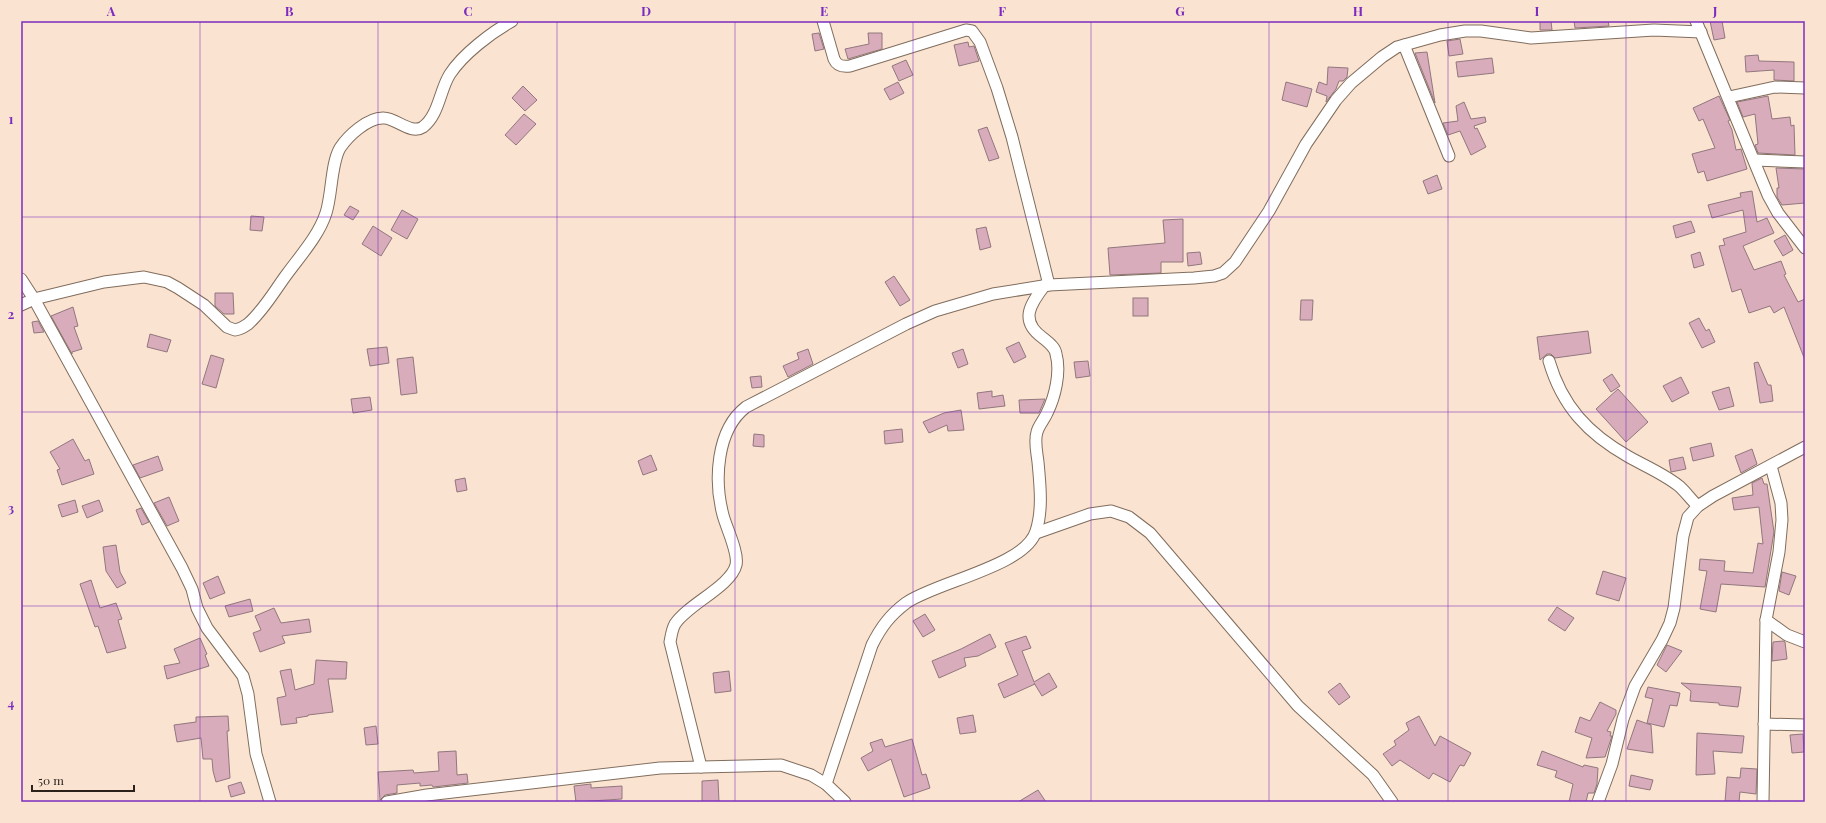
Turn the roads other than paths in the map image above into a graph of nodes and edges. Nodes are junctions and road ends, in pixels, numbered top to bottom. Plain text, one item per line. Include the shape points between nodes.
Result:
1 (512, 21) edge
2 (823, 21) edge
3 (1696, 21) edge
4 (1701, 32) junction
5 (1404, 45) junction
6 (1805, 88) edge
7 (1729, 97) junction
8 (1449, 156) dead end
9 (1755, 160) junction
10 (1805, 162) edge
11 (1805, 248) edge
12 (21, 279) edge
13 (1047, 285) junction
14 (34, 299) junction
15 (21, 305) edge
16 (1548, 361) dead end
17 (1805, 447) edge
18 (1771, 466) junction
19 (1698, 506) junction
20 (1036, 533) junction
21 (1766, 620) junction
22 (1805, 642) edge
23 (1764, 724) junction
24 (1805, 725) edge
25 (701, 767) junction
26 (826, 784) junction
27 (270, 802) edge
28 (387, 802) edge
29 (845, 802) edge
30 (1392, 802) edge
31 (1598, 802) edge
32 (1763, 802) edge

1 - 14 street via 478,45 450,74 432,115 422,128 417,130 385,118 378,118 346,140 336,159 330,199 320,228 248,325 235,330 227,327 193,297 167,282 144,276 104,282
2 - 13 street via 836,63 843,67 966,30 972,30 976,34 1012,137
3 - 4 street
4 - 5 street via 1654,30 1531,38 1481,30 1440,35
4 - 7 street
5 - 8 street
5 - 13 street via 1382,57 1351,83 1336,100 1306,144 1269,211 1235,262 1223,273 1194,278
6 - 7 street via 1775,87
7 - 9 street
9 - 10 street
9 - 11 street via 1768,195 1778,213
12 - 14 street
13 - 20 street via 1036,296 1028,316 1033,330 1054,348 1058,373 1052,401 1036,432 1040,508
13 - 25 street via 993,294 935,311 746,407 737,414 724,441 718,482 736,564 724,581 675,624 670,642
14 - 15 street
14 - 27 street via 182,568 197,608 208,628 243,676 256,754
16 - 19 street via 1570,408 1594,434 1679,486
17 - 18 street
18 - 19 street
18 - 21 street via 1781,503 1782,520 1779,552
19 - 31 street via 1688,517 1682,536 1670,623 1636,686 1623,719 1612,764
20 - 26 street via 1030,543 1019,552 994,567 924,593 907,603 882,626 872,645
20 - 30 street via 1090,514 1110,511 1129,517 1150,533 1298,706 1373,775
21 - 22 street via 1787,635
21 - 23 street
23 - 24 street
23 - 32 street
25 - 26 street via 781,765 811,775
25 - 28 street via 652,769 427,795
26 - 29 street

